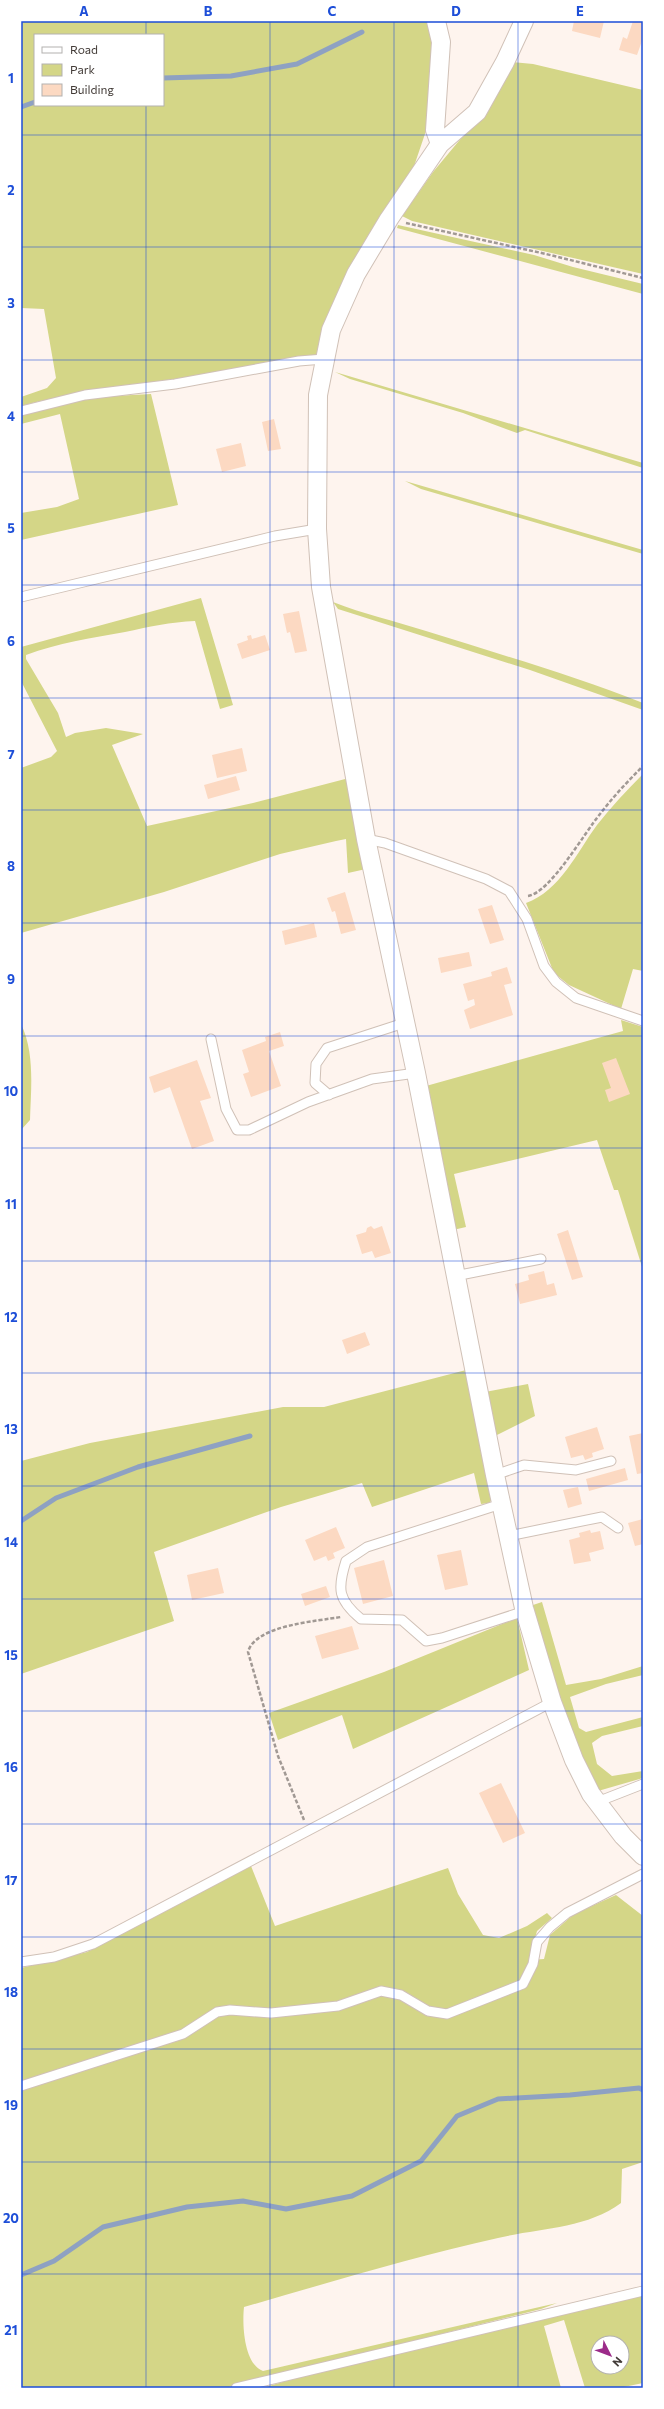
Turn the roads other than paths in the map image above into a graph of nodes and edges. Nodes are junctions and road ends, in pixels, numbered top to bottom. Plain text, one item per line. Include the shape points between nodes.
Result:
1 (436, 21) edge
2 (524, 21) edge
3 (440, 144) junction
4 (324, 359) junction
5 (21, 411) edge
6 (317, 529) junction
7 (21, 597) edge
8 (366, 839) junction
9 (643, 1021) edge
10 (404, 1023) junction
11 (211, 1039) dead end
12 (416, 1073) junction
13 (329, 1095) junction
14 (541, 1259) dead end
15 (455, 1276) junction
16 (611, 1461) dead end
17 (495, 1474) junction
18 (501, 1504) junction
19 (618, 1528) dead end
20 (508, 1536) junction
21 (525, 1610) junction
22 (552, 1702) junction
23 (643, 1784) edge
24 (597, 1802) junction
25 (643, 1856) edge
26 (643, 1874) edge
27 (21, 1962) edge
28 (21, 2086) edge
29 (643, 2291) edge
30 (236, 2388) edge

1 - 3 street via 441,42 435,130
2 - 3 street via 477,112
3 - 4 street via 389,219 356,274 331,330
4 - 5 lane via 299,361 175,384 85,395
4 - 6 street via 318,395
6 - 7 lane via 275,536
6 - 8 street via 321,586
8 - 9 lane via 385,843 486,879 509,891 527,919 544,966 556,982 576,998
8 - 10 street
10 - 12 street
10 - 13 lane via 327,1048 316,1064 315,1083
11 - 13 lane via 226,1109 237,1130 249,1130
12 - 13 lane via 372,1079
12 - 15 street
14 - 15 lane
15 - 17 street
16 - 17 lane via 576,1470 524,1465
17 - 18 street
18 - 20 street
18 - 21 lane via 367,1547 346,1561 339,1583 346,1605 361,1619 402,1620 426,1640 442,1638
19 - 20 lane via 602,1517
20 - 21 street
21 - 22 street
22 - 24 street via 574,1760
22 - 27 lane via 93,1944 54,1957
23 - 24 lane
24 - 25 street via 623,1836
26 - 28 lane via 567,1913 550,1927 537,1942 533,1964 523,1984 447,2014 428,2011 400,1995 381,1991 338,2006 270,2013 230,2010 217,2012 183,2034
29 - 30 lane

